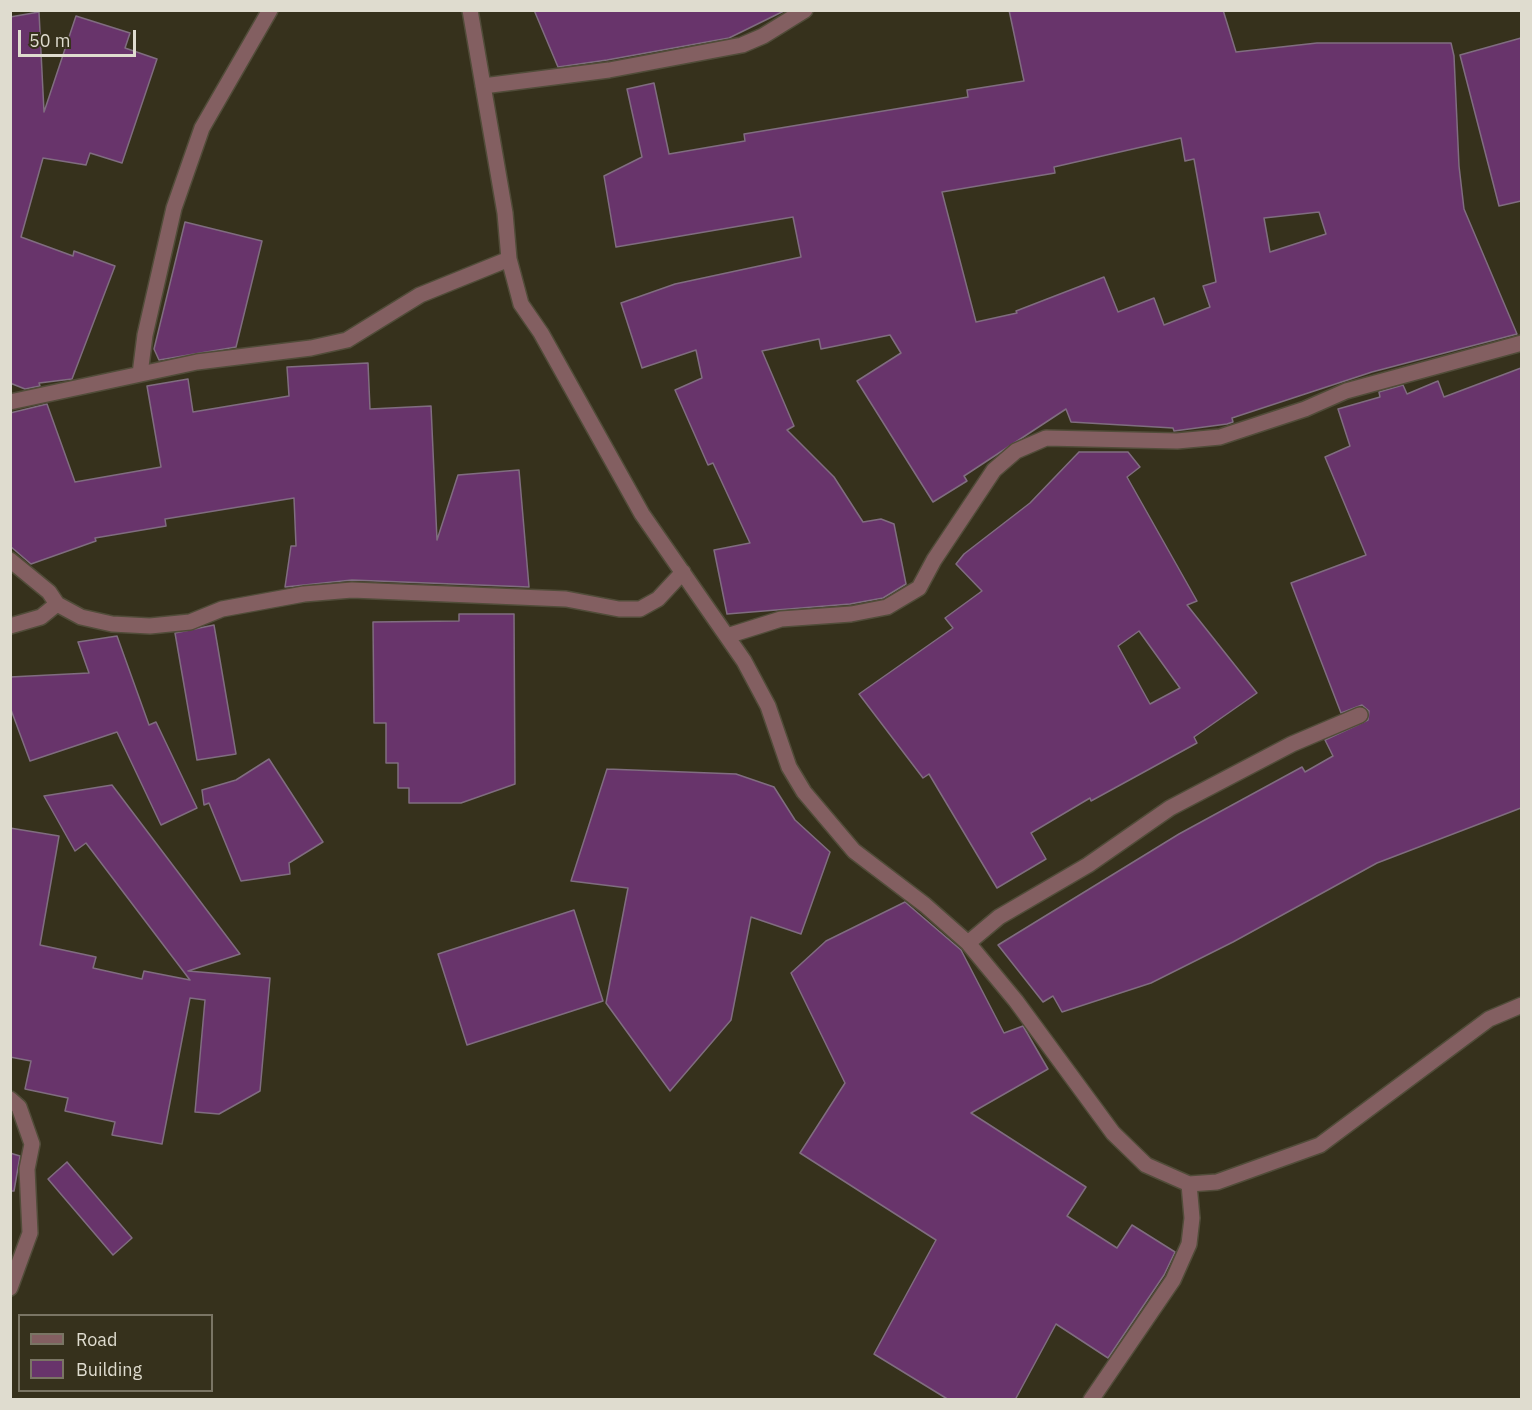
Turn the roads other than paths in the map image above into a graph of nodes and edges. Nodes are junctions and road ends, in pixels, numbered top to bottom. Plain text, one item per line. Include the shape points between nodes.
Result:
1 (270, 10) edge
2 (470, 10) edge
3 (805, 10) edge
4 (483, 86) junction
5 (509, 259) junction
6 (1521, 343) edge
7 (140, 374) junction
8 (10, 402) edge
9 (10, 560) edge
10 (683, 573) junction
11 (57, 604) junction
12 (10, 626) edge
13 (727, 636) junction
14 (1360, 715) dead end
15 (968, 943) junction
16 (1521, 1005) edge
17 (10, 1099) edge
18 (1189, 1184) junction
19 (10, 1288) edge
20 (1091, 1400) edge

1 - 7 street via 202,128 174,208
2 - 4 street
3 - 4 street via 742,45 609,70
4 - 5 street via 506,213
5 - 7 street via 420,295 347,340
5 - 10 street via 521,304 642,514
6 - 13 street via 1346,391 1220,437 1148,441 1046,438 1016,451 994,470 919,588 887,607 780,619
7 - 8 street
9 - 11 street via 49,592
10 - 11 street via 658,599 640,609 566,599 352,590 304,594 233,607 190,622 150,626 112,624
10 - 13 street
11 - 12 street via 41,617
13 - 15 street via 768,706 789,767 804,792 854,851
14 - 15 street via 1292,744 1170,808 1088,865 999,917
15 - 18 street via 1113,1133 1146,1165
16 - 18 street via 1490,1019 1320,1145 1217,1182
17 - 19 street via 19,1107 32,1144 27,1169 30,1233
18 - 20 street via 1189,1244 1173,1280

